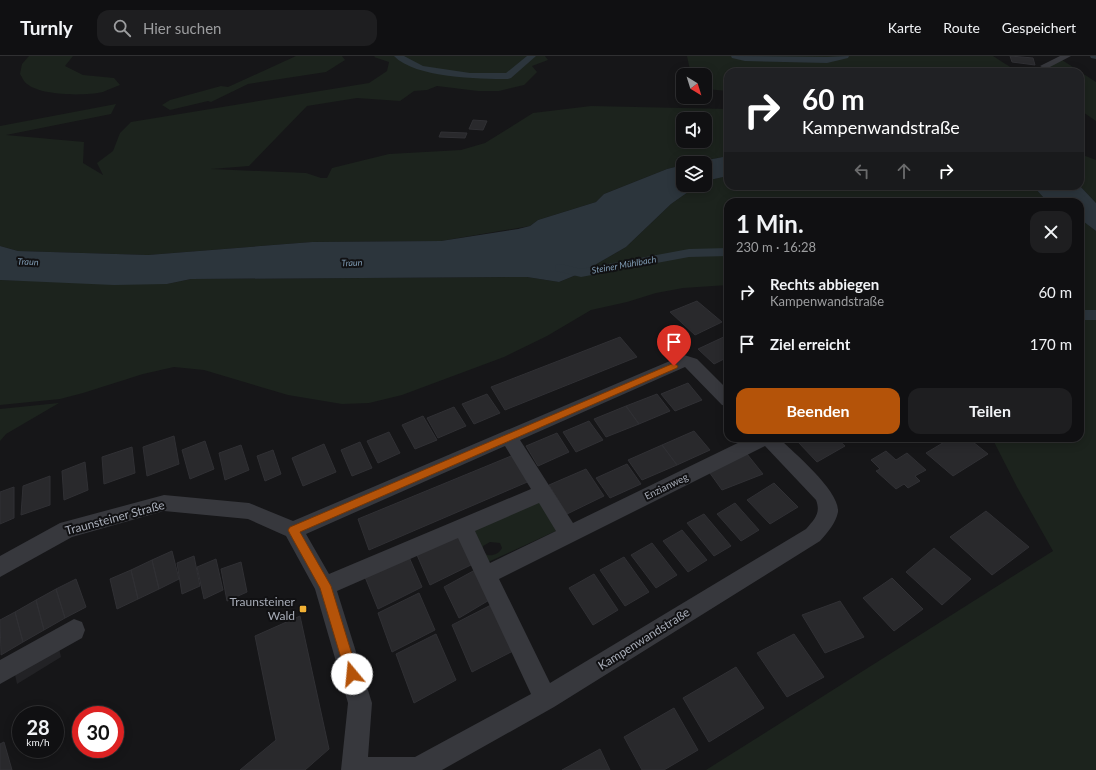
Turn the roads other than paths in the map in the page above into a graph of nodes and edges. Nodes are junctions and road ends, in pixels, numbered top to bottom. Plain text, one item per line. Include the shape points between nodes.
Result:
1 (1067, 56) edge
2 (1045, 66) dead end
3 (724, 396) edge
4 (510, 437) junction
5 (756, 442) edge
6 (772, 442) edge
7 (544, 492) junction
8 (462, 526) junction
9 (293, 530) junction
10 (568, 533) junction
11 (0, 567) edge
12 (486, 575) junction
13 (325, 586) junction
14 (74, 630) dead end
15 (0, 673) edge
16 (546, 699) junction
17 (354, 770) edge

1 - 2 street
3 - 4 street via 691,363 684,361
4 - 7 street
4 - 9 street
5 - 10 street, Enzianweg
6 - 16 street, Kampenwandstraße via 823,494 829,504 827,519 813,535
7 - 8 street
7 - 10 street
8 - 12 street
8 - 13 street
9 - 11 street, Traunsteiner Straße via 249,510 164,503 67,529
9 - 13 street
10 - 12 street, Enzianweg
12 - 16 street
13 - 17 street via 360,704
14 - 15 street
16 - 17 street, Kampenwandstraße via 417,770

